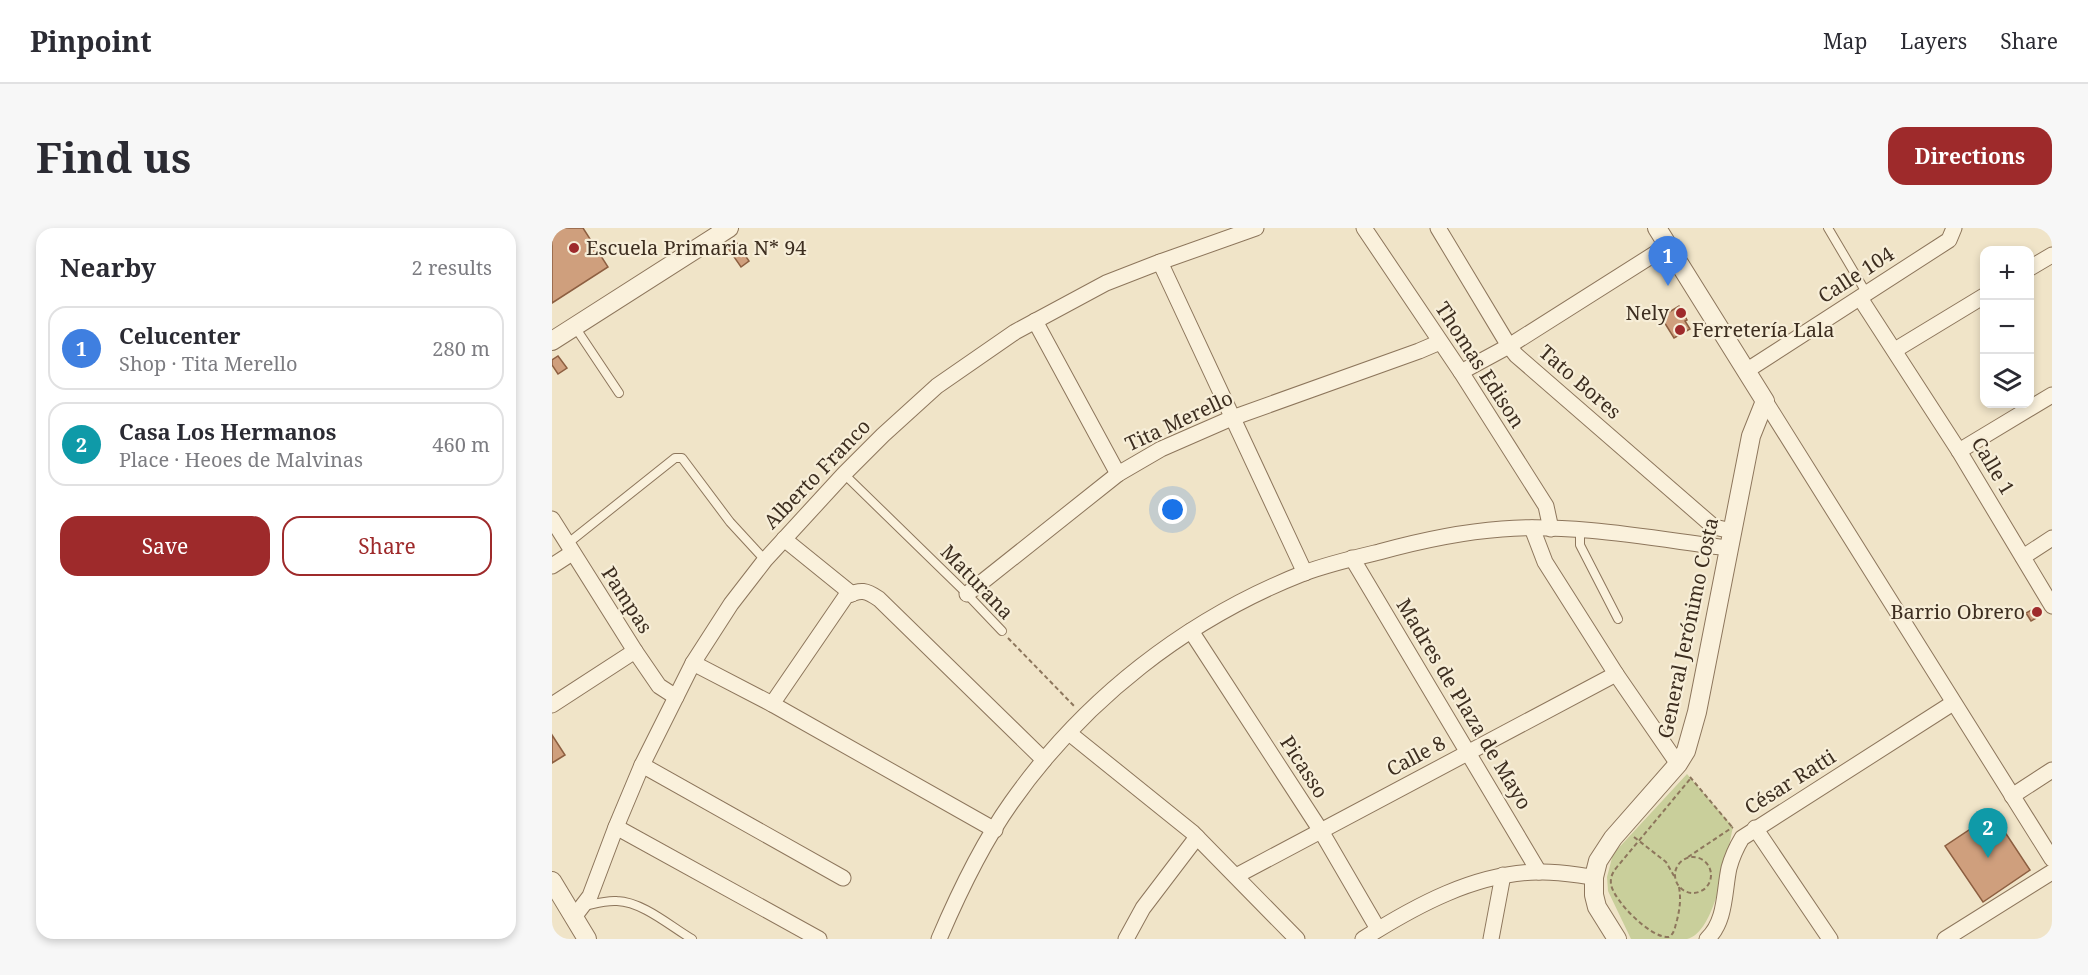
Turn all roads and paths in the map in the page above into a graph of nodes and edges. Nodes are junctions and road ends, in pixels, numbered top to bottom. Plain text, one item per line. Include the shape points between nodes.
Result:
1 (729, 228) edge
2 (1256, 228) edge
3 (1364, 228) edge
4 (1438, 228) edge
5 (1657, 228) edge
6 (1828, 228) edge
7 (1954, 229) edge
8 (1239, 231) edge
9 (1667, 246) junction
10 (2052, 255) edge
11 (1160, 262) junction
12 (2034, 266) edge
13 (1863, 296) junction
14 (1980, 298) edge
15 (1035, 321) junction
16 (575, 326) junction
17 (552, 340) edge
18 (1440, 342) junction
19 (1509, 346) junction
20 (1895, 350) junction
21 (1746, 371) junction
22 (1461, 372) junction
23 (619, 393) dead end
24 (2052, 395) edge
25 (1765, 401) junction
26 (1232, 418) junction
27 (1959, 451) junction
28 (844, 474) junction
29 (1118, 474) junction
30 (552, 519) edge
31 (1532, 528) junction
32 (1551, 529) junction
33 (1580, 530) junction
34 (784, 538) junction
35 (2052, 538) edge
36 (1730, 540) junction
37 (570, 549) junction
38 (2023, 556) junction
39 (1353, 558) junction
40 (765, 560) junction
41 (552, 566) edge
42 (1305, 573) junction
43 (852, 594) junction
44 (967, 594) junction
45 (2052, 606) edge
46 (1618, 619) dead end
47 (1191, 631) junction
48 (1002, 632) joint
49 (635, 651) junction
50 (693, 663) junction
51 (1616, 674) junction
52 (675, 698) junction
53 (1953, 703) junction
54 (772, 704) junction
55 (552, 705) edge
56 (1084, 716) junction
57 (1069, 733) junction
58 (1469, 752) junction
59 (1044, 760) junction
60 (1678, 764) junction
61 (642, 765) junction
62 (2052, 770) edge
63 (1691, 778) junction
64 (2012, 796) junction
65 (616, 827) junction
66 (1622, 827) junction
67 (1755, 828) junction
68 (995, 830) junction
69 (1321, 831) junction
70 (1737, 832) junction
71 (1197, 837) junction
72 (1640, 842) junction
73 (1686, 858) junction
74 (2052, 859) edge
75 (1539, 872) junction
76 (2052, 872) edge
77 (1503, 875) junction
78 (1236, 876) junction
79 (1594, 877) junction
80 (1675, 877) junction
81 (843, 878) dead end
82 (552, 881) edge
83 (1679, 887) junction
84 (578, 912) junction
85 (1378, 929) junction
86 (1657, 938) edge
87 (587, 939) edge
88 (692, 939) edge
89 (819, 939) edge
90 (939, 939) edge
91 (1126, 939) edge
92 (1297, 939) edge
93 (1363, 939) edge
94 (1491, 939) edge
95 (1617, 939) edge
96 (1707, 939) edge
97 (1830, 939) edge
98 (1945, 939) edge

1 - 16 street
2 - 8 street, Alberto Franco
3 - 18 street, Thomas Edison
4 - 19 street, Tato Bores
5 - 9 street
6 - 13 lane
7 - 13 street, Calle 104 via 1949,240
8 - 11 street, Alberto Franco
9 - 19 street
9 - 21 street
10 - 12 street
11 - 15 street, Alberto Franco via 1106,283
11 - 26 street
13 - 20 street
13 - 21 street, Calle 104
14 - 20 street
15 - 28 street, Alberto Franco via 937,386
15 - 29 street
16 - 17 street
16 - 23 lane
18 - 22 street, Thomas Edison
18 - 26 street, Tita Merello
19 - 22 street
19 - 36 street, Tato Bores
20 - 27 street, Calle 1
21 - 25 street
22 - 32 street, Thomas Edison via 1546,506
24 - 27 street
25 - 36 street, General Jerónimo Costa via 1751,436
25 - 53 street
26 - 29 street, Tita Merello via 1161,449
26 - 42 street
27 - 38 street, Calle 1
28 - 34 street, Alberto Franco
28 - 44 lane, Maturana
29 - 44 street, Tita Merello
30 - 37 street, Pampas
31 - 32 street
31 - 39 street via 1433,538
31 - 51 street via 1545,562
32 - 33 street
33 - 36 street
33 - 46 lane via 1580,545
34 - 40 street, Alberto Franco
34 - 43 street
35 - 38 street
36 - 60 street, General Jerónimo Costa via 1697,712 1686,751
37 - 40 lane via 675,458 682,458 730,522
37 - 41 street
37 - 49 street, Pampas
38 - 45 street, Calle 1
39 - 42 street
39 - 58 street, Madres de Plaza de Mayo
40 - 50 street, Alberto Franco
42 - 47 street
43 - 54 street via 846,596
43 - 59 street via 867,591 879,599
44 - 48 lane, Maturana
47 - 56 street via 1130,674
47 - 69 street, Picasso
48 - 56 path, Maturana
49 - 52 street, Pampas via 659,686
49 - 55 street
50 - 52 street, Alberto Franco
50 - 54 street
51 - 58 street, Calle 8
51 - 60 street
52 - 61 street, Alberto Franco
53 - 64 street
53 - 67 street, César Ratti
54 - 68 street
56 - 57 street
57 - 59 street
57 - 71 street
58 - 69 street, Calle 8
58 - 75 street, Madres de Plaza de Mayo
59 - 68 street
60 - 63 path
60 - 66 street, General Jerónimo Costa
61 - 65 street, Alberto Franco
61 - 81 street
62 - 64 street
63 - 70 path
63 - 72 path
64 - 74 street
65 - 84 street, Alberto Franco via 590,896
65 - 89 street
66 - 72 path
66 - 79 street, General Jerónimo Costa via 1604,849
67 - 70 street, César Ratti
67 - 97 street
68 - 90 street via 956,899
69 - 78 street, Calle 8
69 - 85 street, Picasso
70 - 73 path
70 - 96 street, César Ratti via 1721,913
71 - 78 street
71 - 91 street via 1143,908
72 - 80 path via 1666,862
72 - 86 path via 1613,872 1611,886 1619,902 1642,928
73 - 80 path via 1677,866
73 - 83 path via 1704,860 1712,876 1701,892 1689,893
75 - 77 street
75 - 79 street
76 - 98 street
77 - 85 street via 1452,890
77 - 94 street
78 - 92 street
79 - 95 street, General Jerónimo Costa via 1597,907
80 - 83 path
82 - 84 street
83 - 86 path via 1680,906 1673,933
84 - 87 street
84 - 88 lane via 614,900 624,902 642,908
85 - 93 street

